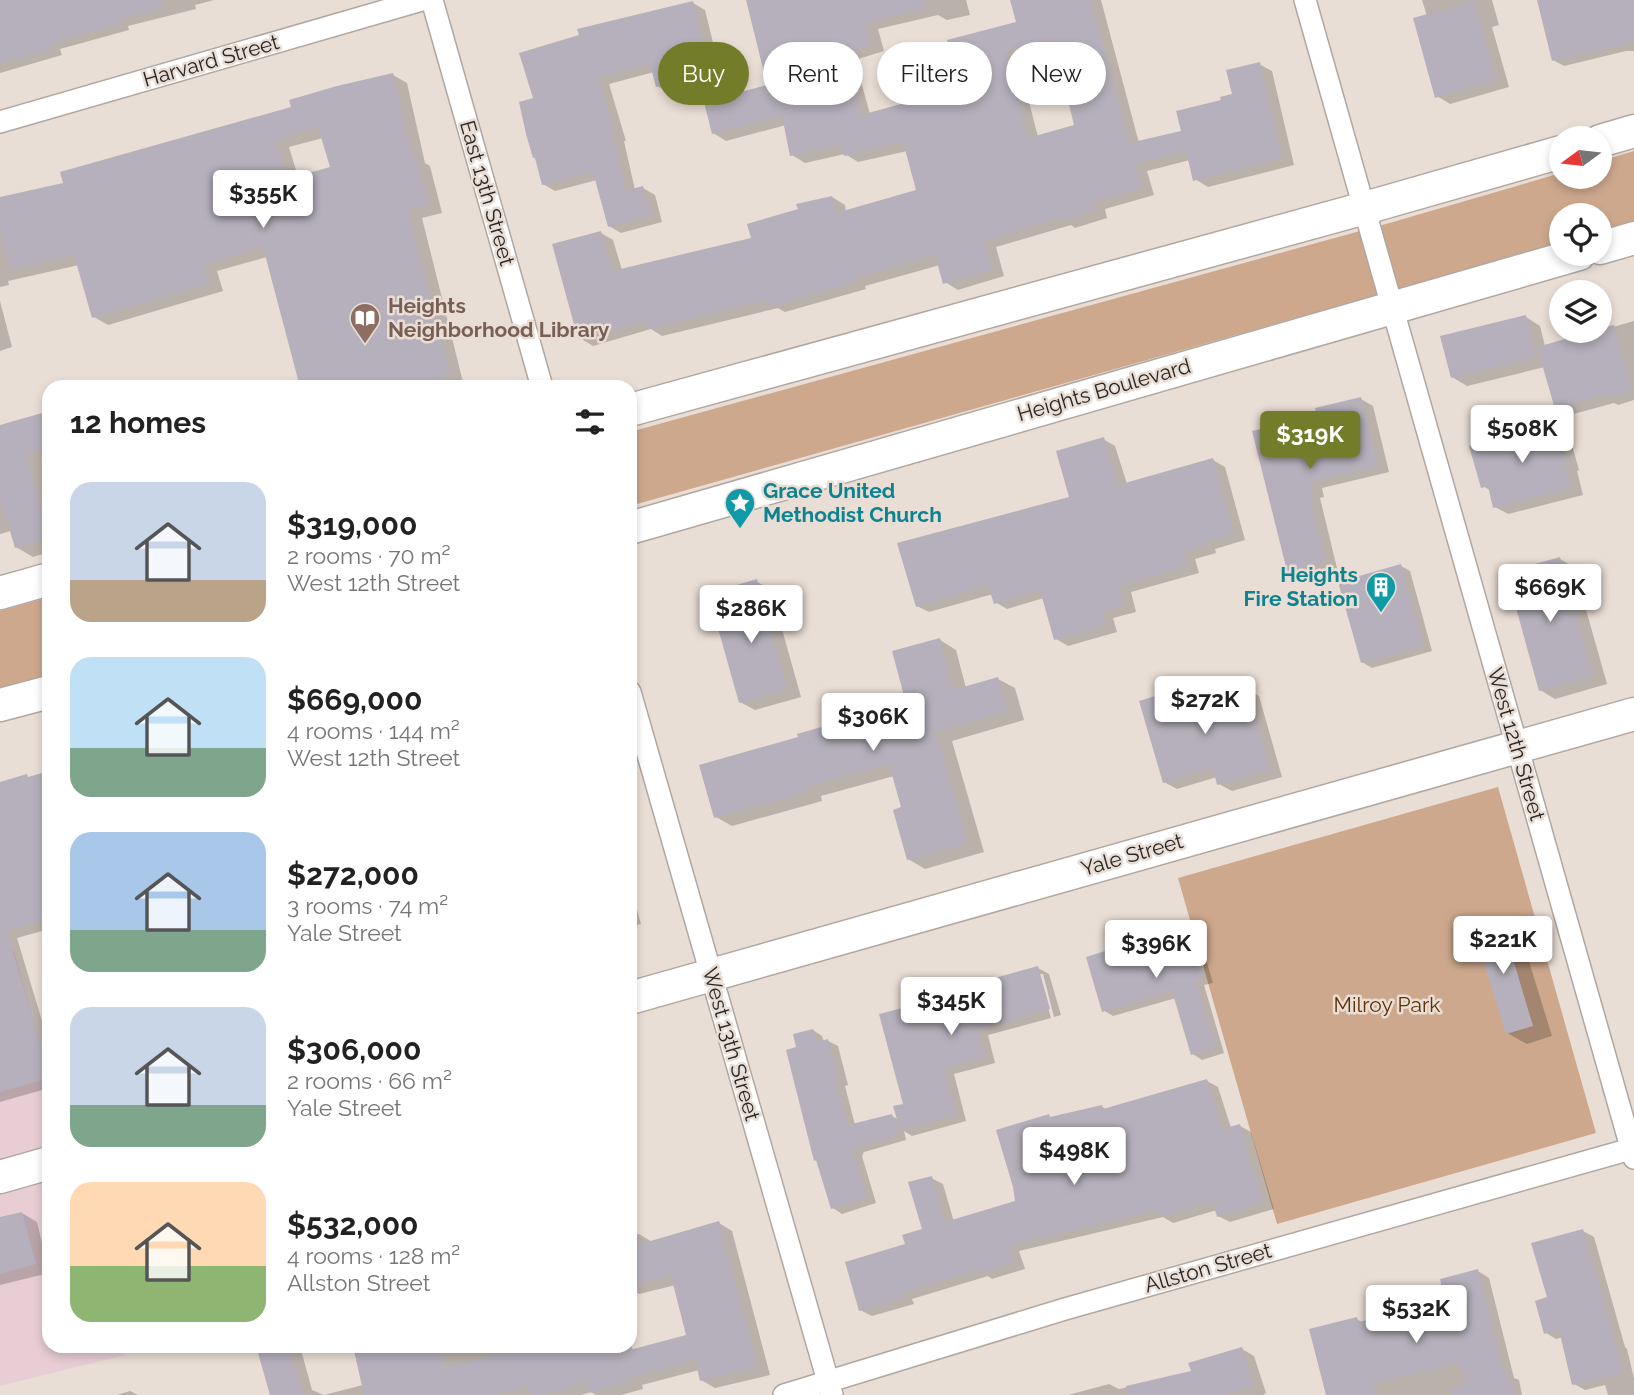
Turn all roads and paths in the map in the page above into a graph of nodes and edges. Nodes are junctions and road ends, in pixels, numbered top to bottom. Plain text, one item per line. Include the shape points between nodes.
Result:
1 (422, 0) edge
2 (432, 0) edge
3 (1305, 0) edge
4 (0, 122) edge
5 (1634, 131) edge
6 (1612, 137) edge
7 (1549, 155) edge
8 (1365, 208) junction
9 (1634, 238) edge
10 (1612, 244) edge
11 (1549, 263) edge
12 (1393, 307) junction
13 (540, 380) edge
14 (637, 408) edge
15 (637, 526) edge
16 (42, 581) edge
17 (0, 593) edge
18 (42, 694) edge
19 (0, 705) edge
20 (1634, 714) edge
21 (637, 717) edge
22 (1516, 748) junction
23 (711, 976) junction
24 (637, 996) edge
25 (1633, 1151) edge
26 (42, 1165) edge
27 (0, 1177) edge
28 (830, 1389) edge
29 (785, 1395) edge

1 - 4 street, Harvard Street
2 - 13 street, East 13th Street
3 - 8 street, West 12th Street
5 - 6 main road
7 - 8 main road
8 - 12 street, West 12th Street
8 - 14 main road
9 - 10 main road
11 - 12 main road, Heights Boulevard
12 - 15 main road, Heights Boulevard
12 - 22 street, West 12th Street
16 - 17 main road
18 - 19 main road
20 - 22 main road, Yale Street
21 - 23 street, West 13th Street
22 - 23 main road, Yale Street
22 - 25 street, West 12th Street
23 - 24 main road, Yale Street
23 - 28 street, West 13th Street
25 - 28 street, Allston Street via 1065,1309
26 - 27 main road
28 - 29 street, Allston Street

